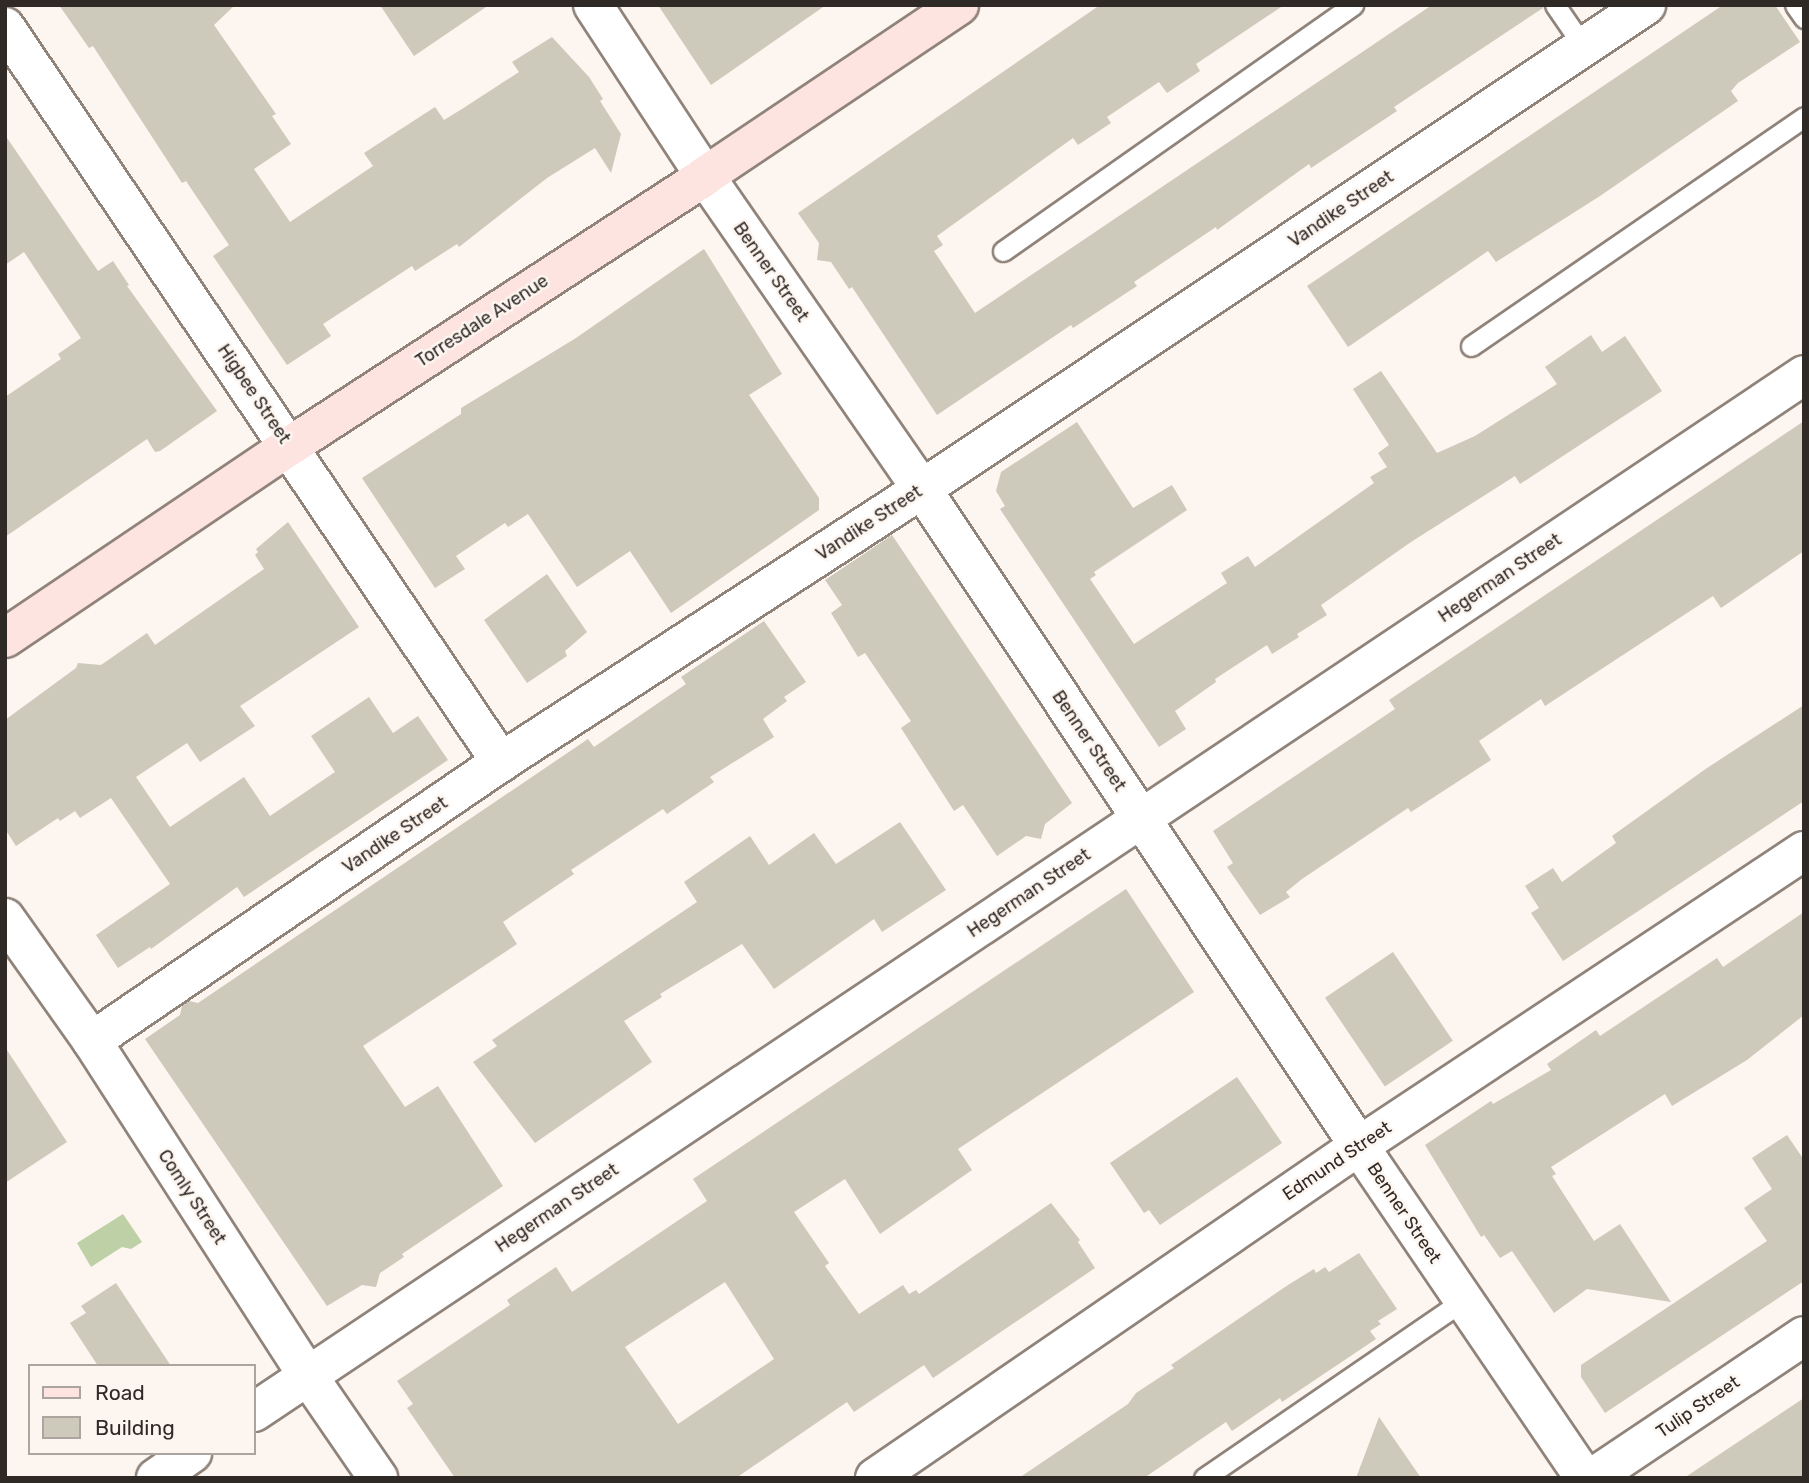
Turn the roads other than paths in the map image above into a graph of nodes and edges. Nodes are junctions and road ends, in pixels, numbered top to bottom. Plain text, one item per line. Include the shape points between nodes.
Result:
1 (593, 5) edge
2 (960, 5) edge
3 (1353, 5) edge
4 (1555, 5) edge
5 (1646, 5) edge
6 (1795, 5) edge
7 (1804, 18) edge
8 (5, 27) edge
9 (1584, 47) junction
10 (1804, 117) edge
11 (705, 176) junction
12 (1003, 251) dead end
13 (1471, 346) dead end
14 (1804, 374) edge
15 (290, 446) junction
16 (922, 489) junction
17 (5, 638) edge
18 (500, 762) junction
19 (1141, 818) junction
20 (1804, 851) edge
21 (5, 918) edge
22 (92, 1041) junction
23 (1359, 1146) junction
24 (1464, 1300) junction
25 (1804, 1336) edge
26 (307, 1376) junction
27 (256, 1411) edge
28 (189, 1455) edge
29 (156, 1478) edge
30 (378, 1478) edge
31 (875, 1478) edge
32 (1204, 1478) edge
33 (1585, 1478) edge
34 (1591, 1478) edge

1 - 11 street, Benner Street
2 - 11 street, Torresdale Avenue
3 - 12 lane
4 - 9 lane
5 - 9 street, Vandike Street
6 - 7 lane
8 - 15 street, Higbee Street
9 - 16 street, Vandike Street
10 - 13 lane
11 - 15 street, Torresdale Avenue
11 - 16 street, Benner Street
14 - 19 street, Hegerman Street
15 - 17 street, Torresdale Avenue
15 - 18 street, Higbee Street
16 - 18 street, Vandike Street
16 - 19 street, Benner Street
18 - 22 street, Vandike Street
19 - 23 street, Benner Street
19 - 26 street, Hegerman Street
20 - 23 street, Edmund Street
21 - 22 street, Comly Street
22 - 26 street, Comly Street
23 - 24 street, Benner Street
23 - 31 street, Edmund Street
24 - 32 lane
24 - 33 street, Benner Street
25 - 34 street, Tulip Street
26 - 27 street, Hegerman Street
26 - 30 street, Comly Street
28 - 29 street

